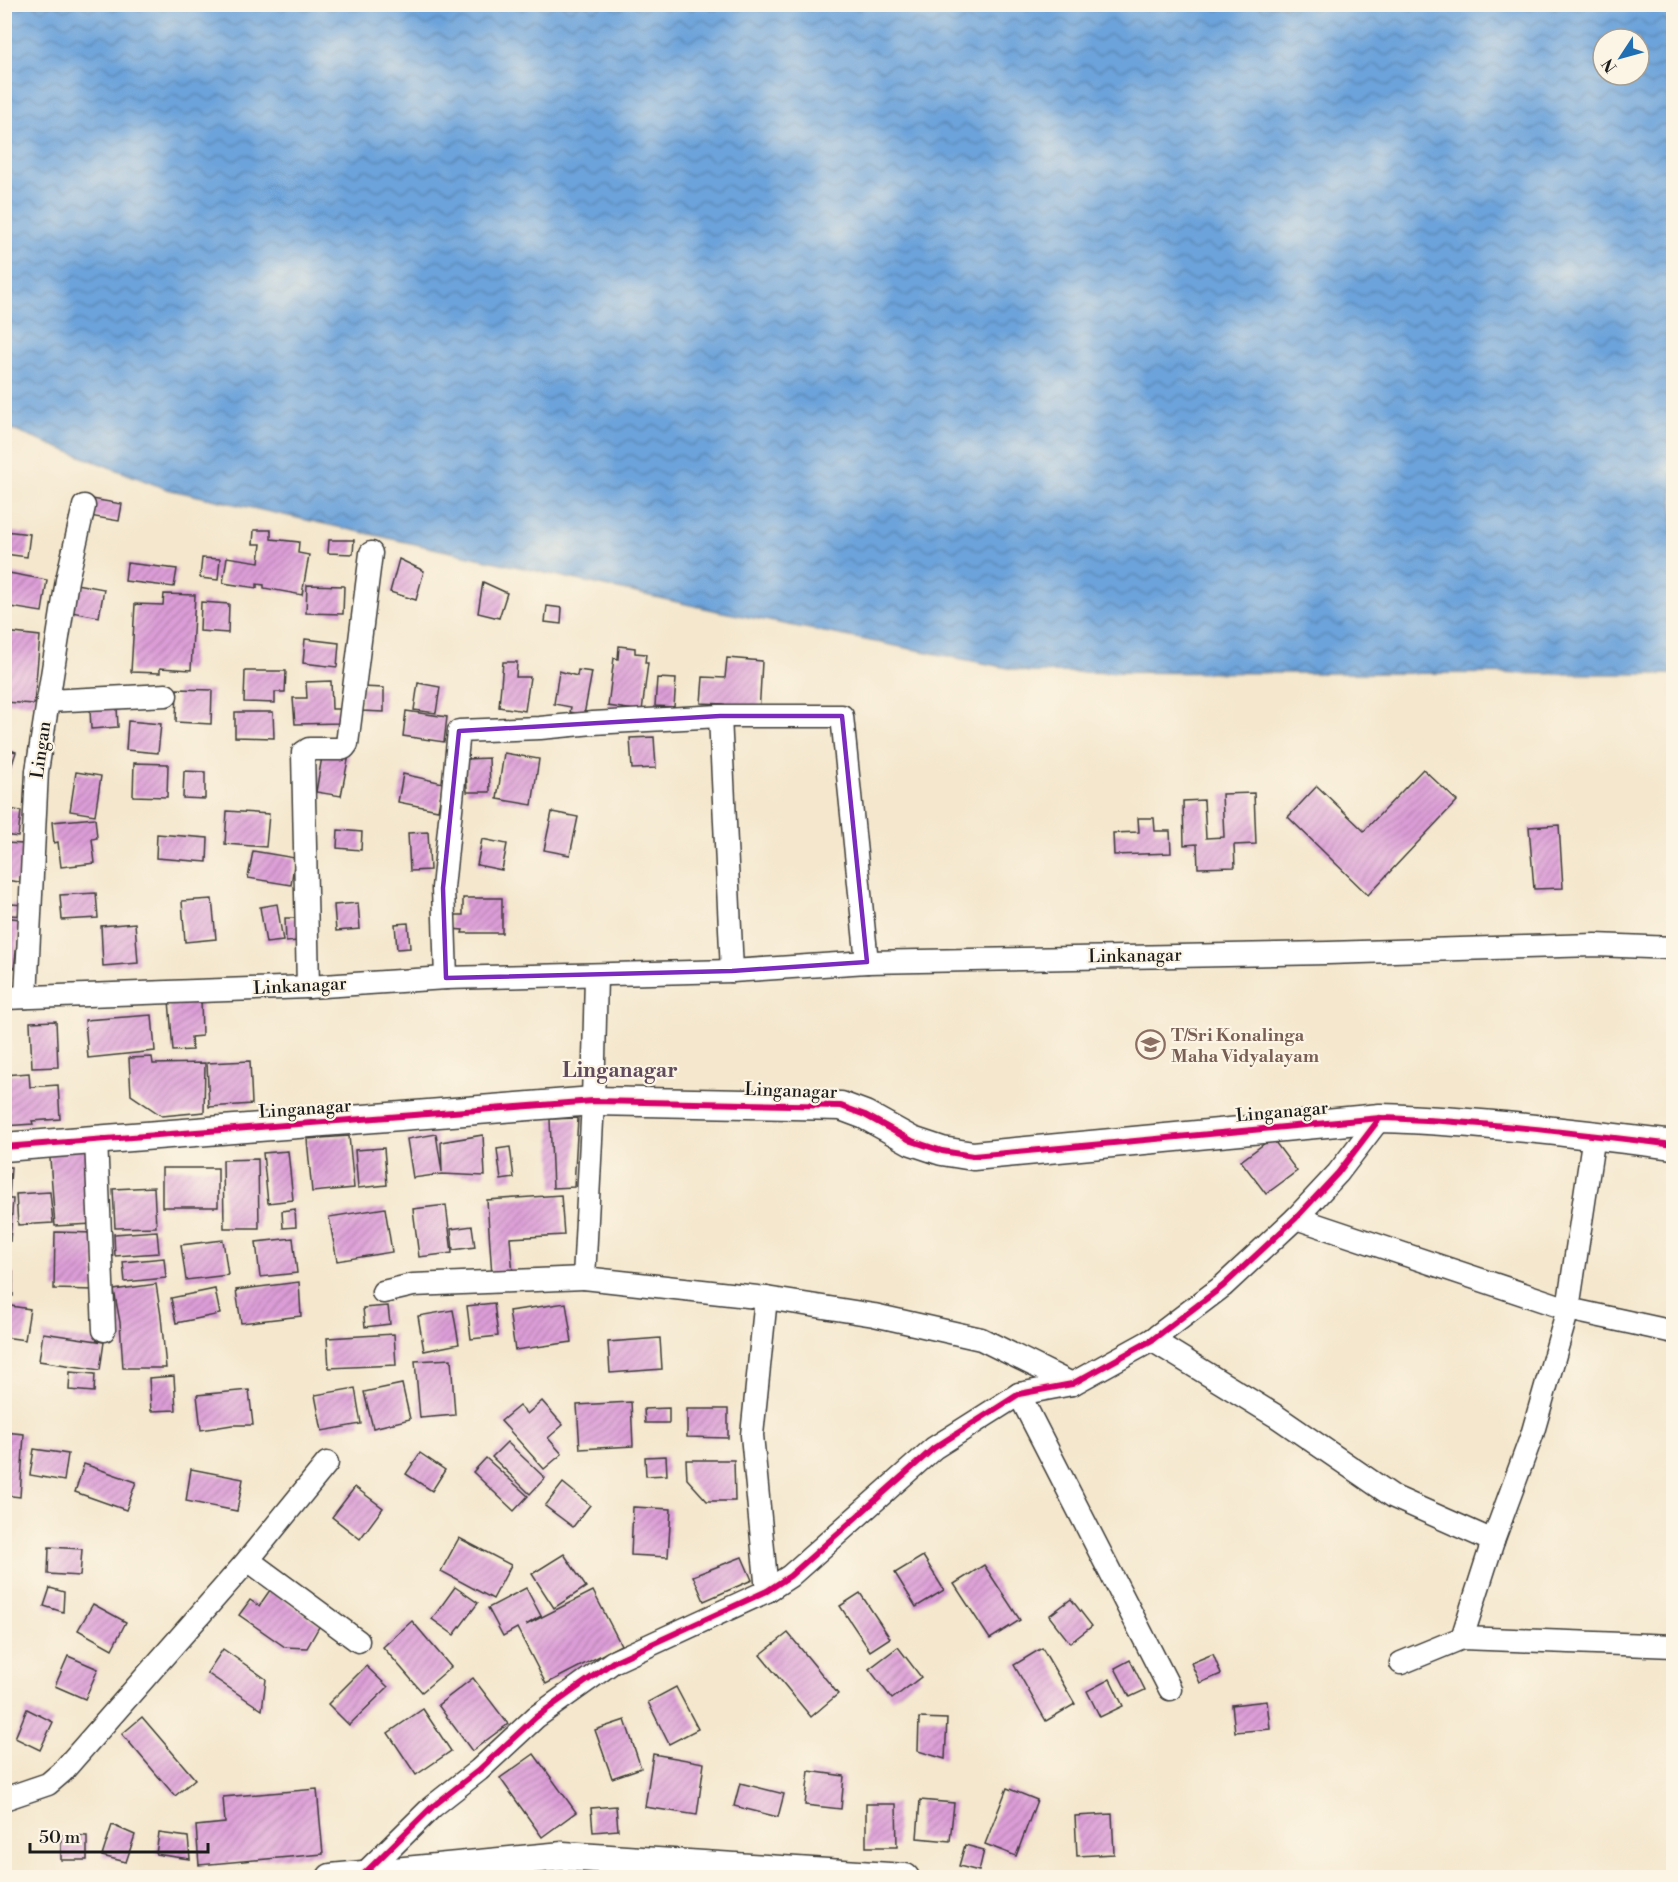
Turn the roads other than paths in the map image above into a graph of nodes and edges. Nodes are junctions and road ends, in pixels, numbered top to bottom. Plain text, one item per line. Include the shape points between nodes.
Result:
1 (84, 506) dead end
2 (371, 553) dead end
3 (166, 696) dead end
4 (48, 701) junction
5 (720, 716) junction
6 (1674, 948) edge
7 (867, 962) junction
8 (732, 971) junction
9 (596, 976) junction
10 (446, 978) junction
11 (308, 987) junction
12 (15, 997) edge
13 (593, 1101) junction
14 (1380, 1118) junction
15 (1594, 1135) junction
16 (96, 1139) junction
17 (1674, 1145) edge
18 (4, 1147) edge
19 (1296, 1218) junction
20 (584, 1278) junction
21 (383, 1292) dead end
22 (766, 1298) junction
23 (1568, 1309) junction
24 (104, 1330) dead end
25 (1674, 1332) edge
26 (1152, 1340) junction
27 (1072, 1384) junction
28 (1019, 1394) junction
29 (327, 1463) dead end
30 (1493, 1541) junction
31 (248, 1560) junction
32 (767, 1591) junction
33 (1462, 1638) junction
34 (358, 1641) dead end
35 (1674, 1646) edge
36 (1401, 1663) dead end
37 (1170, 1689) dead end
38 (4, 1799) edge
39 (364, 1874) junction
40 (330, 1878) edge
41 (905, 1878) edge

1 - 4 street, Lingan via 67,580
2 - 11 street via 347,744 340,749 309,749 303,753
3 - 4 street
4 - 12 street, Lingan via 37,771
5 - 7 street via 842,716
5 - 8 street
5 - 10 street via 459,731 443,888
6 - 7 street, Linkanagar via 1595,945
7 - 8 street, Linkanagar
8 - 9 street, Linkanagar
9 - 10 street, Linkanagar
9 - 13 street
10 - 11 street, Linkanagar
11 - 12 street, Linkanagar
13 - 14 street, Linganagar via 841,1106 865,1114 912,1141 973,1156
13 - 16 street, Linganagar
13 - 20 street
14 - 15 street, Linganagar
14 - 19 street via 1338,1173
15 - 17 street, Linganagar
15 - 23 street
16 - 18 street, Linganagar
16 - 24 street
19 - 23 street
19 - 26 street via 1223,1286
20 - 21 street via 413,1285
20 - 22 street
22 - 27 street via 874,1315 981,1339
22 - 32 street via 752,1435
23 - 25 street
23 - 30 street via 1532,1435
26 - 27 street
26 - 30 street via 1276,1416 1394,1497
27 - 28 street
28 - 32 street via 934,1448 790,1576
28 - 37 street
29 - 31 street
30 - 33 street
31 - 34 street
31 - 38 street via 62,1772 48,1784
32 - 39 street via 614,1662 536,1718 432,1807
33 - 35 street
33 - 36 street
39 - 40 street
39 - 41 street via 563,1856

